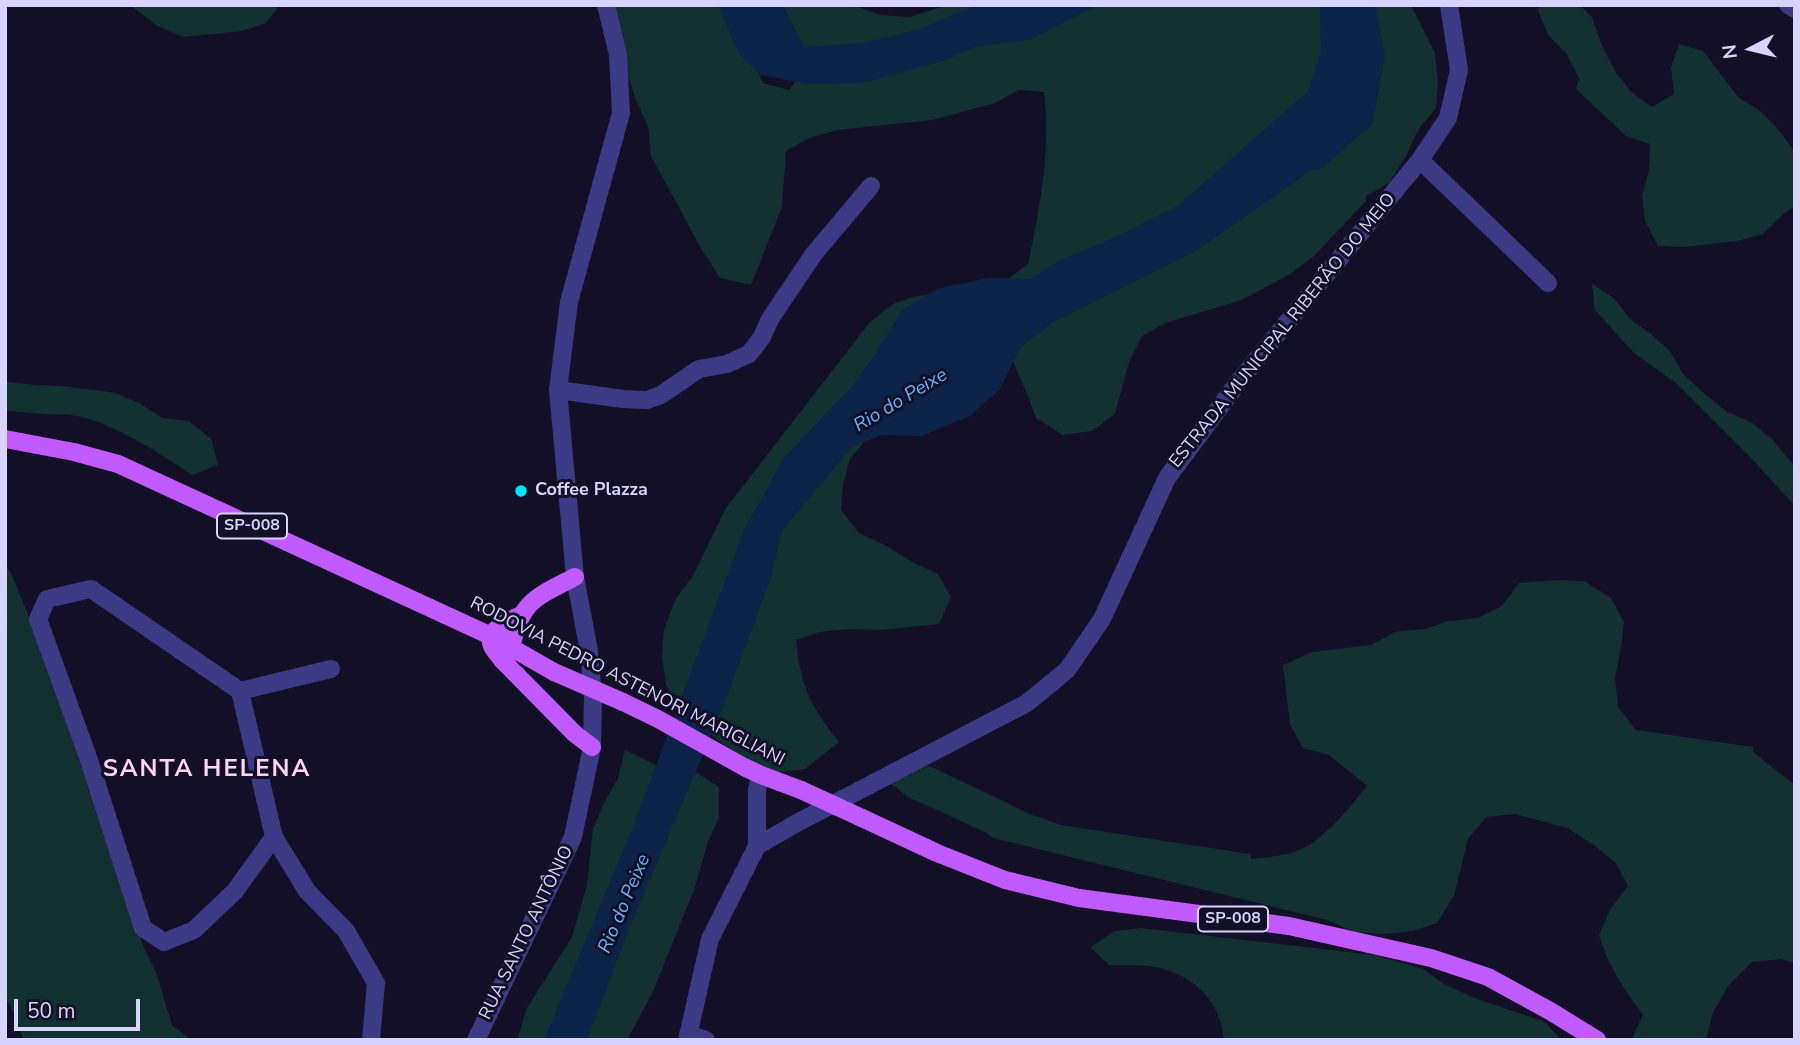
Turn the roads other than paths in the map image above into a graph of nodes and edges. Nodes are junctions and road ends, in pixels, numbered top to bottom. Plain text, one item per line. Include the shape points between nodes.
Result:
1 (606, 5) edge
2 (1449, 5) edge
3 (1788, 5) edge
4 (1795, 9) edge
5 (1420, 160) junction
6 (871, 186) dead end
7 (1548, 284) dead end
8 (558, 390) junction
9 (5, 439) edge
10 (575, 578) junction
11 (521, 615) junction
12 (491, 636) junction
13 (511, 648) junction
14 (331, 669) dead end
15 (240, 691) junction
16 (592, 747) junction
17 (752, 771) junction
18 (274, 837) junction
19 (757, 846) junction
20 (688, 1037) edge
21 (371, 1040) edge
22 (476, 1040) edge
23 (706, 1040) edge
24 (1597, 1040) edge

1 - 8 street, RUA SANTO ANTÔNIO via 618,55 621,113 569,302
2 - 5 street, ESTRADA MUNICIPAL RIBERÃO DO MEIO via 1459,70 1448,118
3 - 4 street
5 - 7 street
5 - 19 street, ESTRADA MUNICIPAL RIBERÃO DO MEIO via 1240,380 1167,478 1102,618 1068,670 1027,703
6 - 8 street via 813,255 749,354 699,369 647,400
8 - 10 street, RUA SANTO ANTÔNIO
9 - 12 main road, RODOVIA PEDRO ASTENORI MARIGLIANI / SP-008 via 118,464
10 - 11 main road via 541,594
10 - 16 street, RUA SANTO ANTÔNIO via 589,652
11 - 12 main road
11 - 13 main road
12 - 13 main road, RODOVIA PEDRO ASTENORI MARIGLIANI / SP-008
12 - 16 main road via 492,647 502,660
13 - 17 main road, RODOVIA PEDRO ASTENORI MARIGLIANI / SP-008, bridge via 658,719
14 - 15 street
15 - 18 street
15 - 18 street via 91,589 47,599 38,619 143,928 164,942 194,930 235,891
16 - 22 street, RUA SANTO ANTÔNIO via 573,837
17 - 19 street via 757,789
17 - 24 main road, RODOVIA PEDRO ASTENORI MARIGLIANI / SP-008, bridge via 1005,880 1080,898 1289,926 1431,958 1488,977
18 - 21 street via 307,891 346,931 376,983
19 - 20 street via 710,939
20 - 23 street

